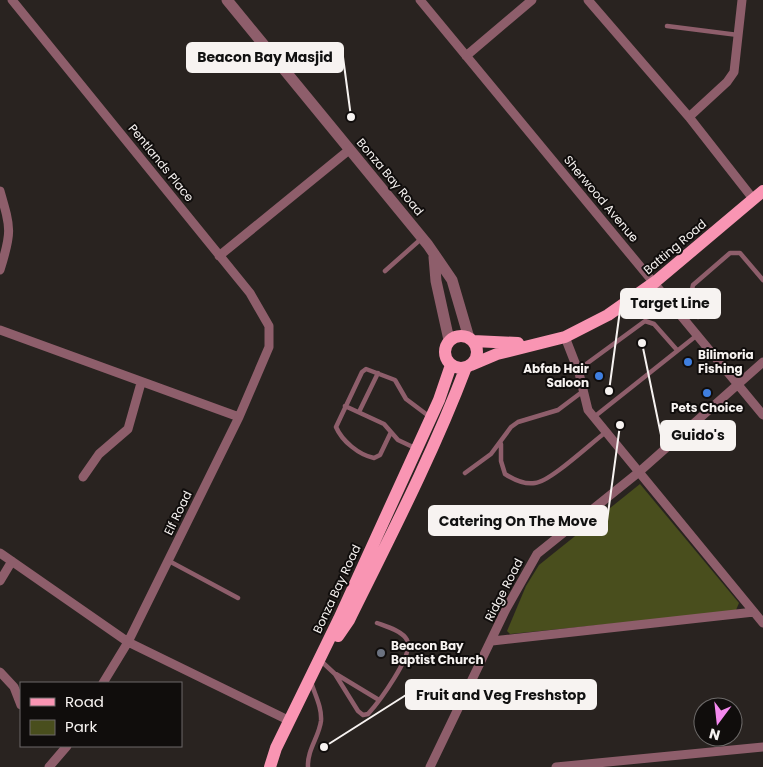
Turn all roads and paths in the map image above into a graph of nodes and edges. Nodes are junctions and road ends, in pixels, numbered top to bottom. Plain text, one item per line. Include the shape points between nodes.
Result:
1 (12, 0) edge
2 (227, 0) edge
3 (420, 0) edge
4 (532, 0) edge
5 (588, 0) edge
6 (742, 0) edge
7 (667, 26) dead end
8 (739, 35) junction
9 (466, 56) junction
10 (689, 117) junction
11 (349, 150) junction
12 (0, 191) edge
13 (758, 195) edge
14 (422, 238) junction
15 (219, 256) junction
16 (434, 257) junction
17 (0, 270) edge
18 (385, 271) dead end
19 (763, 280) edge
20 (655, 282) junction
21 (698, 317) dead end
22 (0, 330) edge
23 (696, 336) junction
24 (565, 337) junction
25 (449, 340) junction
26 (471, 340) junction
27 (545, 341) junction
28 (268, 350) joint
29 (677, 350) junction
30 (763, 362) edge
31 (451, 365) junction
32 (469, 366) junction
33 (578, 370) junction
34 (378, 373) junction
35 (141, 383) junction
36 (739, 384) junction
37 (582, 392) junction
38 (345, 406) junction
39 (359, 412) junction
40 (763, 415) edge
41 (240, 417) junction
42 (432, 417) junction
43 (594, 417) junction
44 (391, 432) junction
45 (606, 432) junction
46 (501, 444) junction
47 (417, 449) junction
48 (639, 472) junction
49 (466, 474) dead end
50 (84, 477) dead end
51 (0, 552) edge
52 (12, 561) junction
53 (168, 561) junction
54 (0, 581) edge
55 (238, 598) dead end
56 (754, 612) junction
57 (377, 622) dead end
58 (763, 623) edge
59 (492, 641) junction
60 (128, 642) junction
61 (320, 660) junction
62 (0, 672) edge
63 (335, 674) junction
64 (310, 680) junction
65 (104, 682) edge
66 (379, 700) junction
67 (20, 703) edge
68 (290, 722) junction
69 (66, 747) edge
70 (763, 747) edge
71 (273, 760) edge
72 (49, 767) edge
73 (260, 767) edge
74 (308, 767) edge
75 (430, 767) edge
76 (556, 767) edge

1 - 15 street, Pentlands Place
2 - 11 street, Bonza Bay Road
3 - 9 street, Sherwood Avenue
4 - 9 street
5 - 10 street
6 - 8 street
7 - 8 lane
8 - 10 street via 736,66 730,77
9 - 20 street, Sherwood Avenue
10 - 13 street
11 - 14 street, Bonza Bay Road
11 - 15 street
12 - 17 street via 10,234
13 - 20 main road, Batting Road
14 - 16 street, Bonza Bay Road
14 - 18 lane
15 - 28 street, Pentlands Place via 265,317 270,332
16 - 25 street, Bonza Bay Road
16 - 26 street, Bonza Bay Road via 452,280
19 - 21 lane via 740,253 730,253 693,284 689,304
20 - 23 street, Sherwood Avenue
20 - 24 main road, Batting Road via 608,315
22 - 35 street
23 - 29 lane
23 - 36 street, Sherwood Avenue
24 - 27 main road, Batting Road
24 - 33 street
25 - 26 main road via 459,336
25 - 31 main road via 444,350
26 - 27 main road, Batting Road via 506,344
26 - 32 main road via 477,351
27 - 32 main road, Batting Road via 497,354
28 - 41 street, Elf Road
29 - 33 lane via 654,324 645,321
29 - 43 lane
30 - 36 street, Ridge Road
31 - 32 main road
31 - 42 main road, Bonza Bay Road
32 - 61 main road, Bonza Bay Road via 349,620
33 - 37 street
34 - 38 lane via 370,369 362,372
34 - 39 lane
34 - 42 lane via 395,380 406,399
35 - 41 street
35 - 50 street via 128,429 99,454
36 - 40 street, Sherwood Avenue
36 - 48 street, Ridge Road
37 - 43 street
37 - 46 lane via 558,410 518,422 506,433
38 - 39 lane
38 - 44 lane via 336,427 362,454 374,458 380,455
39 - 44 lane via 384,424
41 - 53 street, Elf Road
42 - 47 main road, Bonza Bay Road
43 - 45 street
44 - 47 lane via 398,440
45 - 46 lane via 536,483 505,474
45 - 48 street
46 - 49 lane
47 - 61 main road, Bonza Bay Road
48 - 56 street
48 - 59 street, Ridge Road via 537,554
51 - 52 street
52 - 54 street
52 - 60 street
53 - 55 lane
53 - 60 street, Elf Road
56 - 58 street
56 - 59 street
57 - 66 lane via 403,635 409,644 402,665
59 - 75 street, Ridge Road
60 - 65 street, Elf Road
60 - 68 street
61 - 63 lane
61 - 64 main road, Bonza Bay Road
62 - 67 street via 14,687
63 - 66 lane
63 - 66 lane via 361,715 368,714
64 - 68 main road, Bonza Bay Road
64 - 74 lane via 320,706 320,723
68 - 71 main road, Bonza Bay Road
69 - 72 street
70 - 76 street
71 - 73 main road, Bonza Bay Road

